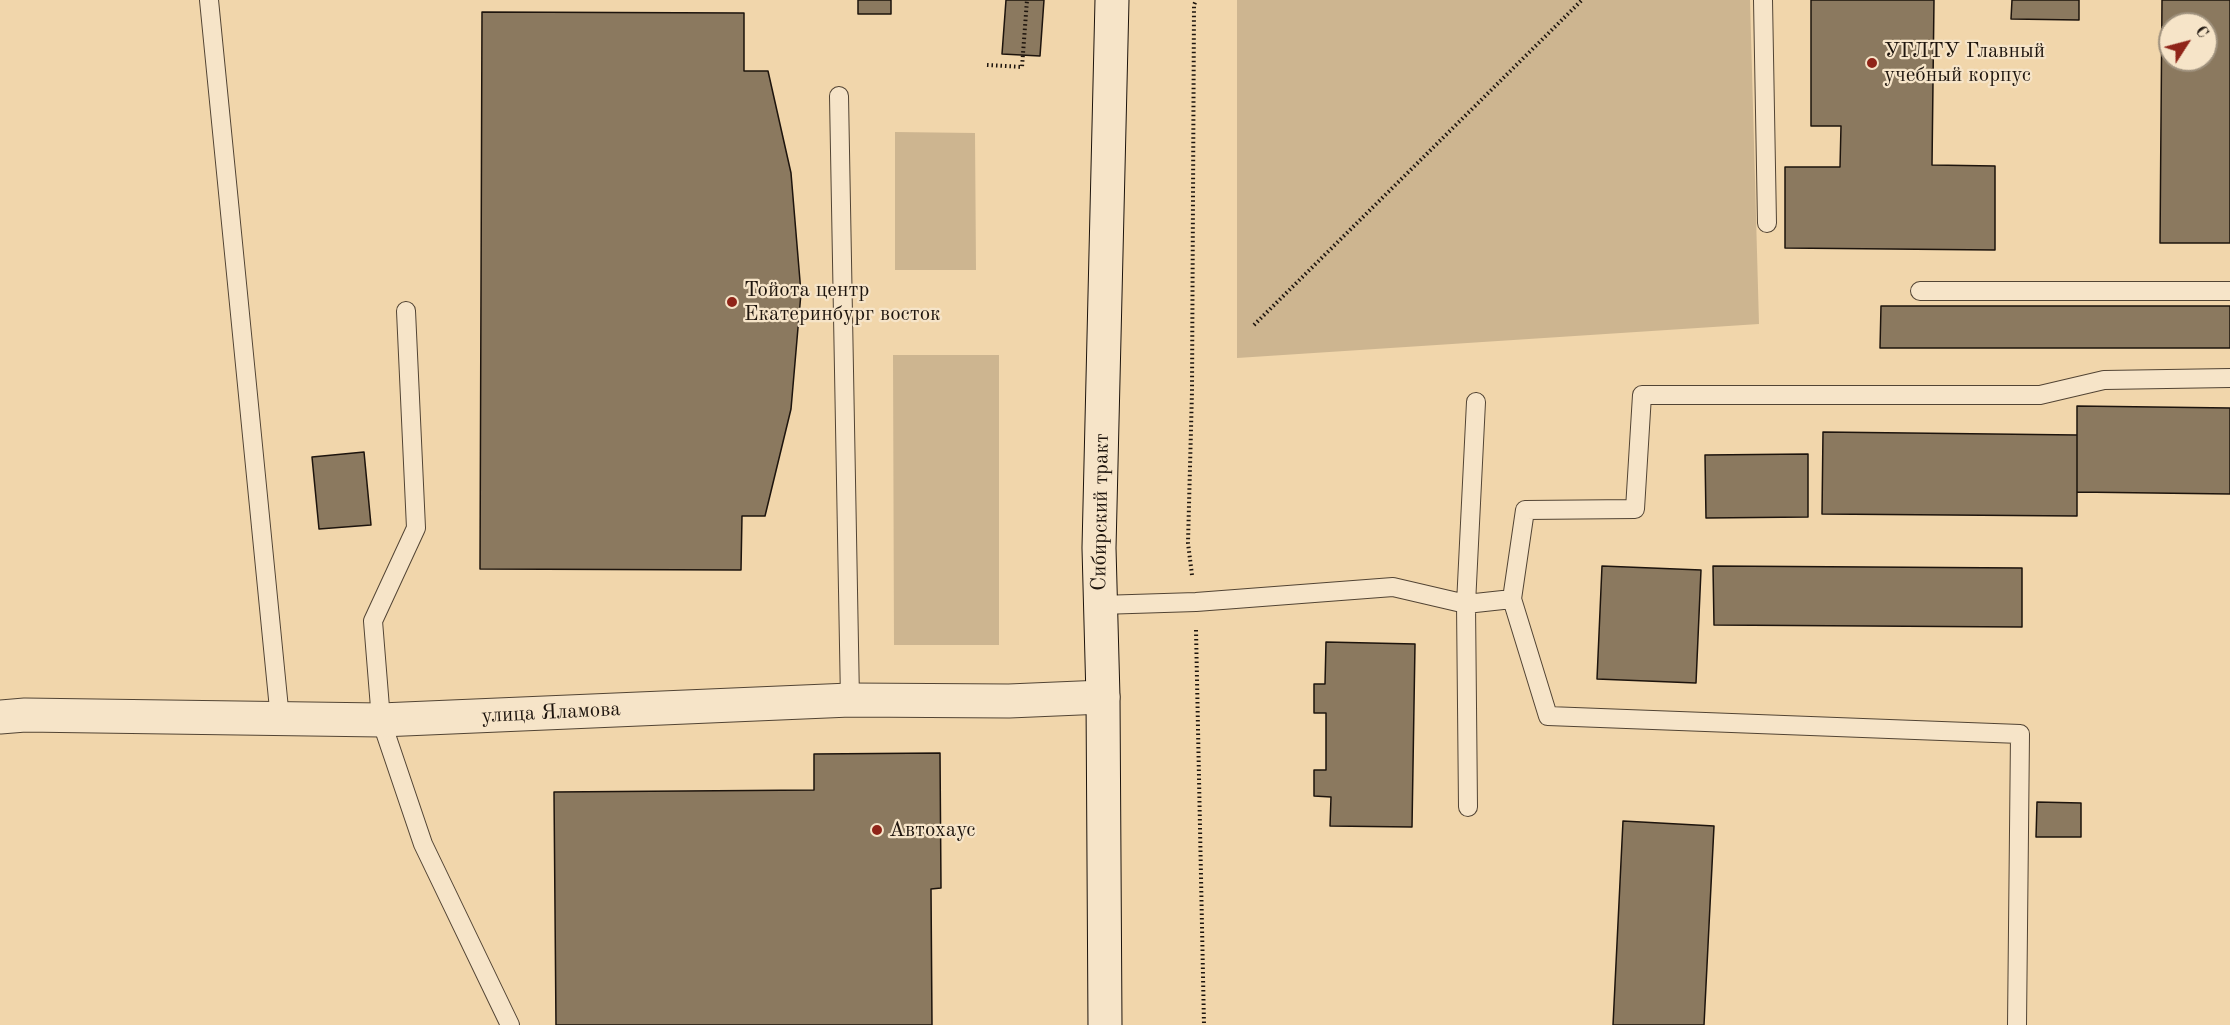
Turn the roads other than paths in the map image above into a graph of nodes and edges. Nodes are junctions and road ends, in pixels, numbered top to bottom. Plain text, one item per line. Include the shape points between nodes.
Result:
1 (209, 0) edge
2 (1112, 0) edge
3 (1762, 0) edge
4 (839, 96) dead end
5 (1767, 223) dead end
6 (1920, 291) dead end
7 (2230, 291) edge
8 (406, 311) dead end
9 (2230, 378) edge
10 (1476, 402) dead end
11 (1512, 599) junction
12 (1466, 604) junction
13 (1100, 605) junction
14 (1102, 697) junction
15 (850, 700) junction
16 (0, 717) edge
17 (280, 719) junction
18 (381, 720) junction
19 (1468, 807) dead end
20 (510, 1025) edge
21 (1105, 1025) edge
22 (2017, 1025) edge

1 - 17 lane
2 - 13 street, Сибирский тракт
3 - 5 lane
4 - 15 lane
6 - 7 lane
8 - 18 lane via 416,528 374,621
9 - 11 lane via 2104,380 2040,395 1642,395 1635,509 1525,510
10 - 12 lane
11 - 12 lane
11 - 22 lane via 1548,716 2020,734
12 - 13 lane via 1393,587
12 - 19 lane
13 - 14 street, Сибирский тракт
14 - 15 street, улица Яламова
14 - 21 street, Сибирский тракт
15 - 18 street, улица Яламова
16 - 17 street, улица Яламова
17 - 18 street, улица Яламова
18 - 20 lane via 423,844

